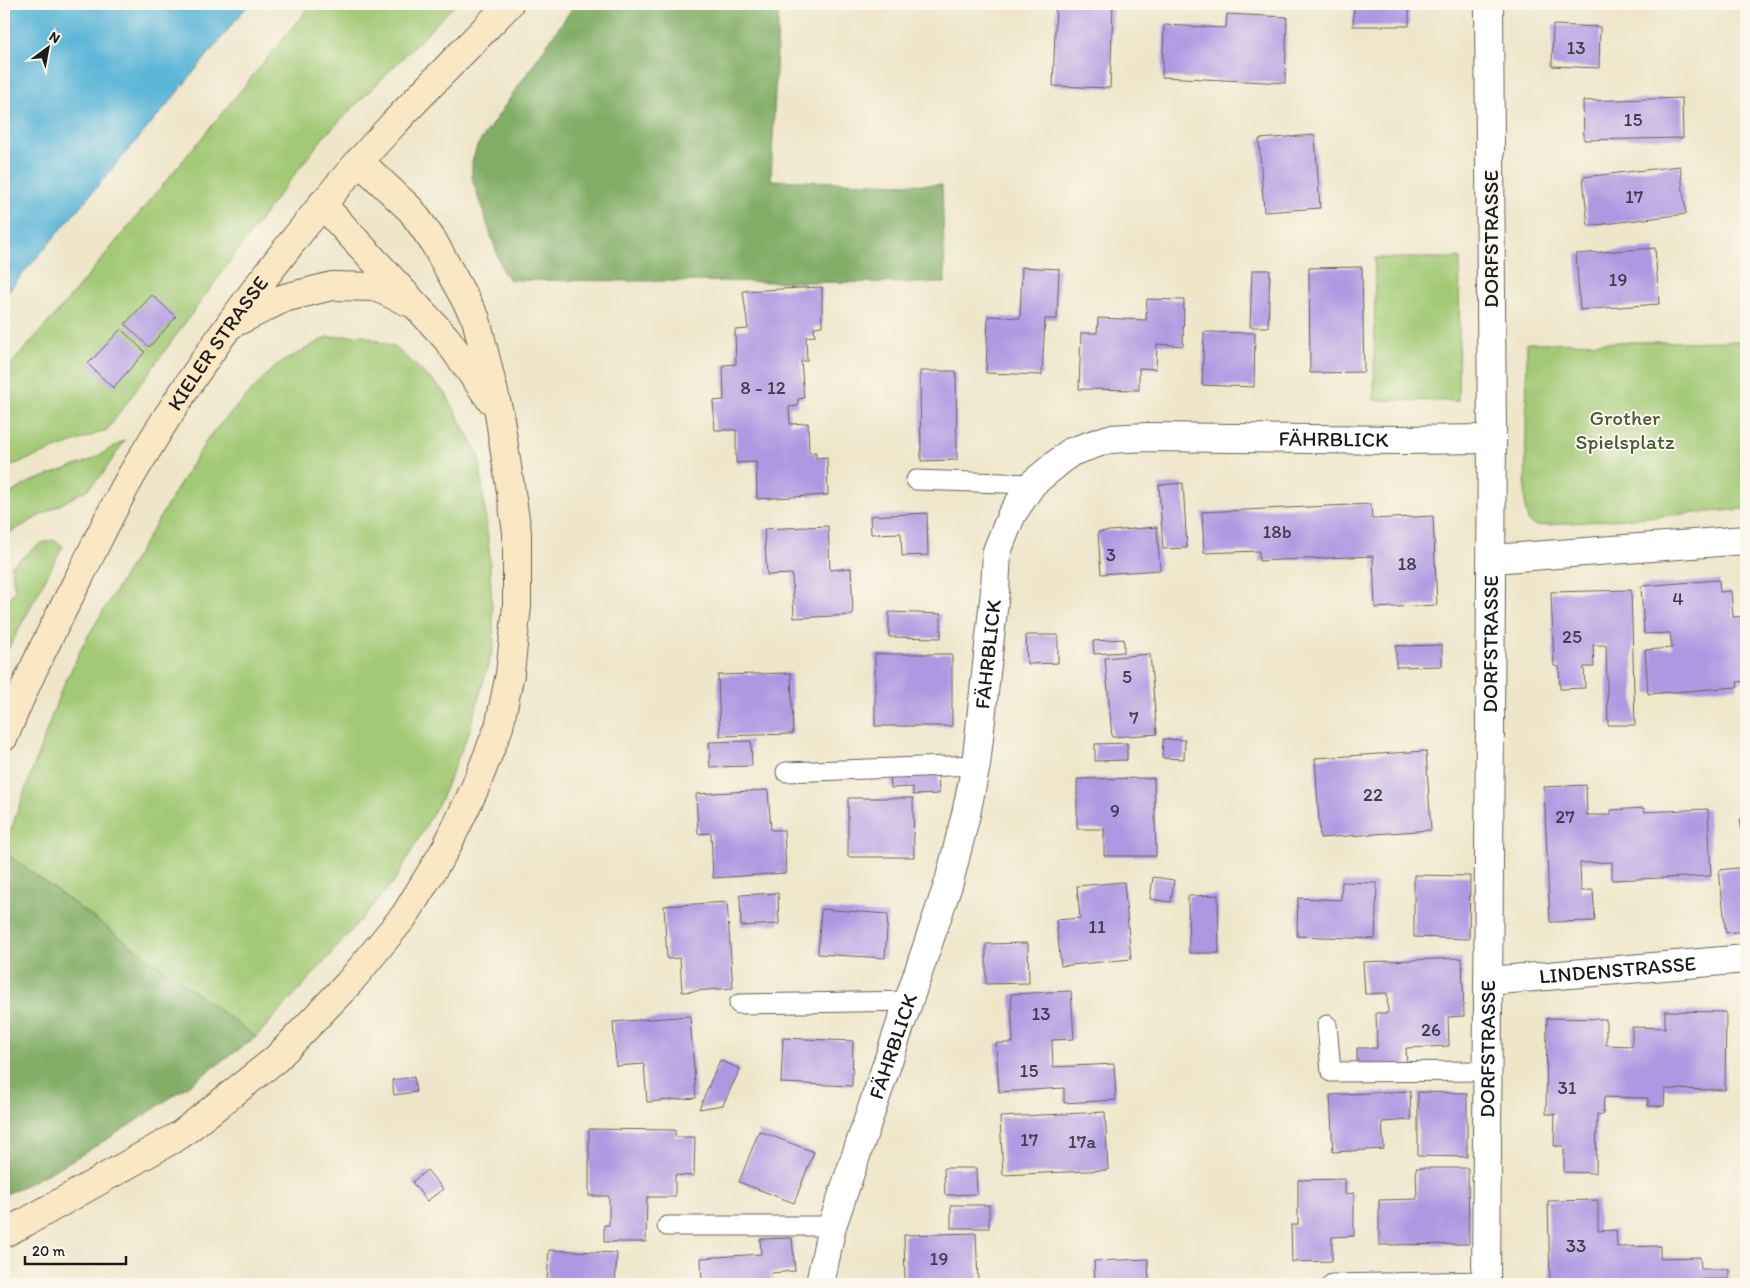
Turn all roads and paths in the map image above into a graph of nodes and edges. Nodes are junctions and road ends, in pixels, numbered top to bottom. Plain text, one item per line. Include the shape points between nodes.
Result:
1 (509, 4) edge
2 (1489, 4) edge
3 (359, 161) junction
4 (322, 204) junction
5 (419, 306) junction
6 (230, 324) junction
7 (499, 413) junction
8 (1492, 439) junction
9 (916, 480) dead end
10 (1032, 484) junction
11 (1746, 540) edge
12 (1492, 559) junction
13 (4, 737) edge
14 (976, 764) junction
15 (786, 772) dead end
16 (1746, 959) edge
17 (1488, 981) junction
18 (909, 1001) junction
19 (740, 1004) dead end
20 (1327, 1025) dead end
21 (1487, 1071) junction
22 (668, 1226) dead end
23 (832, 1226) junction
24 (4, 1233) edge
25 (1486, 1282) edge
26 (820, 1284) edge
27 (1332, 1284) edge

1 - 3 main road, KIELER STRASSE
2 - 8 street, DORFSTRASSE
3 - 4 main road, KIELER STRASSE
3 - 7 main road via 412,210 457,284 476,319
4 - 5 main road
4 - 6 main road, KIELER STRASSE
5 - 6 main road via 376,287 332,286 284,298
5 - 7 main road
6 - 13 main road, KIELER STRASSE via 136,467 43,647
7 - 24 main road via 517,532 517,606 510,674 499,727 446,848 405,915 348,984 276,1059 180,1134
8 - 10 street, FÄHRBLICK via 1109,439 1071,452
8 - 12 street, DORFSTRASSE
9 - 10 lane
10 - 14 street, FÄHRBLICK via 1012,514 998,551
11 - 12 street
12 - 17 street, DORFSTRASSE
14 - 15 lane
14 - 18 street, FÄHRBLICK via 949,882
16 - 17 street, LINDENSTRASSE
17 - 21 street, DORFSTRASSE
18 - 19 lane
18 - 23 street, FÄHRBLICK
20 - 21 lane via 1331,1072
21 - 25 street, DORFSTRASSE
22 - 23 lane
23 - 26 street, FÄHRBLICK
25 - 27 lane

